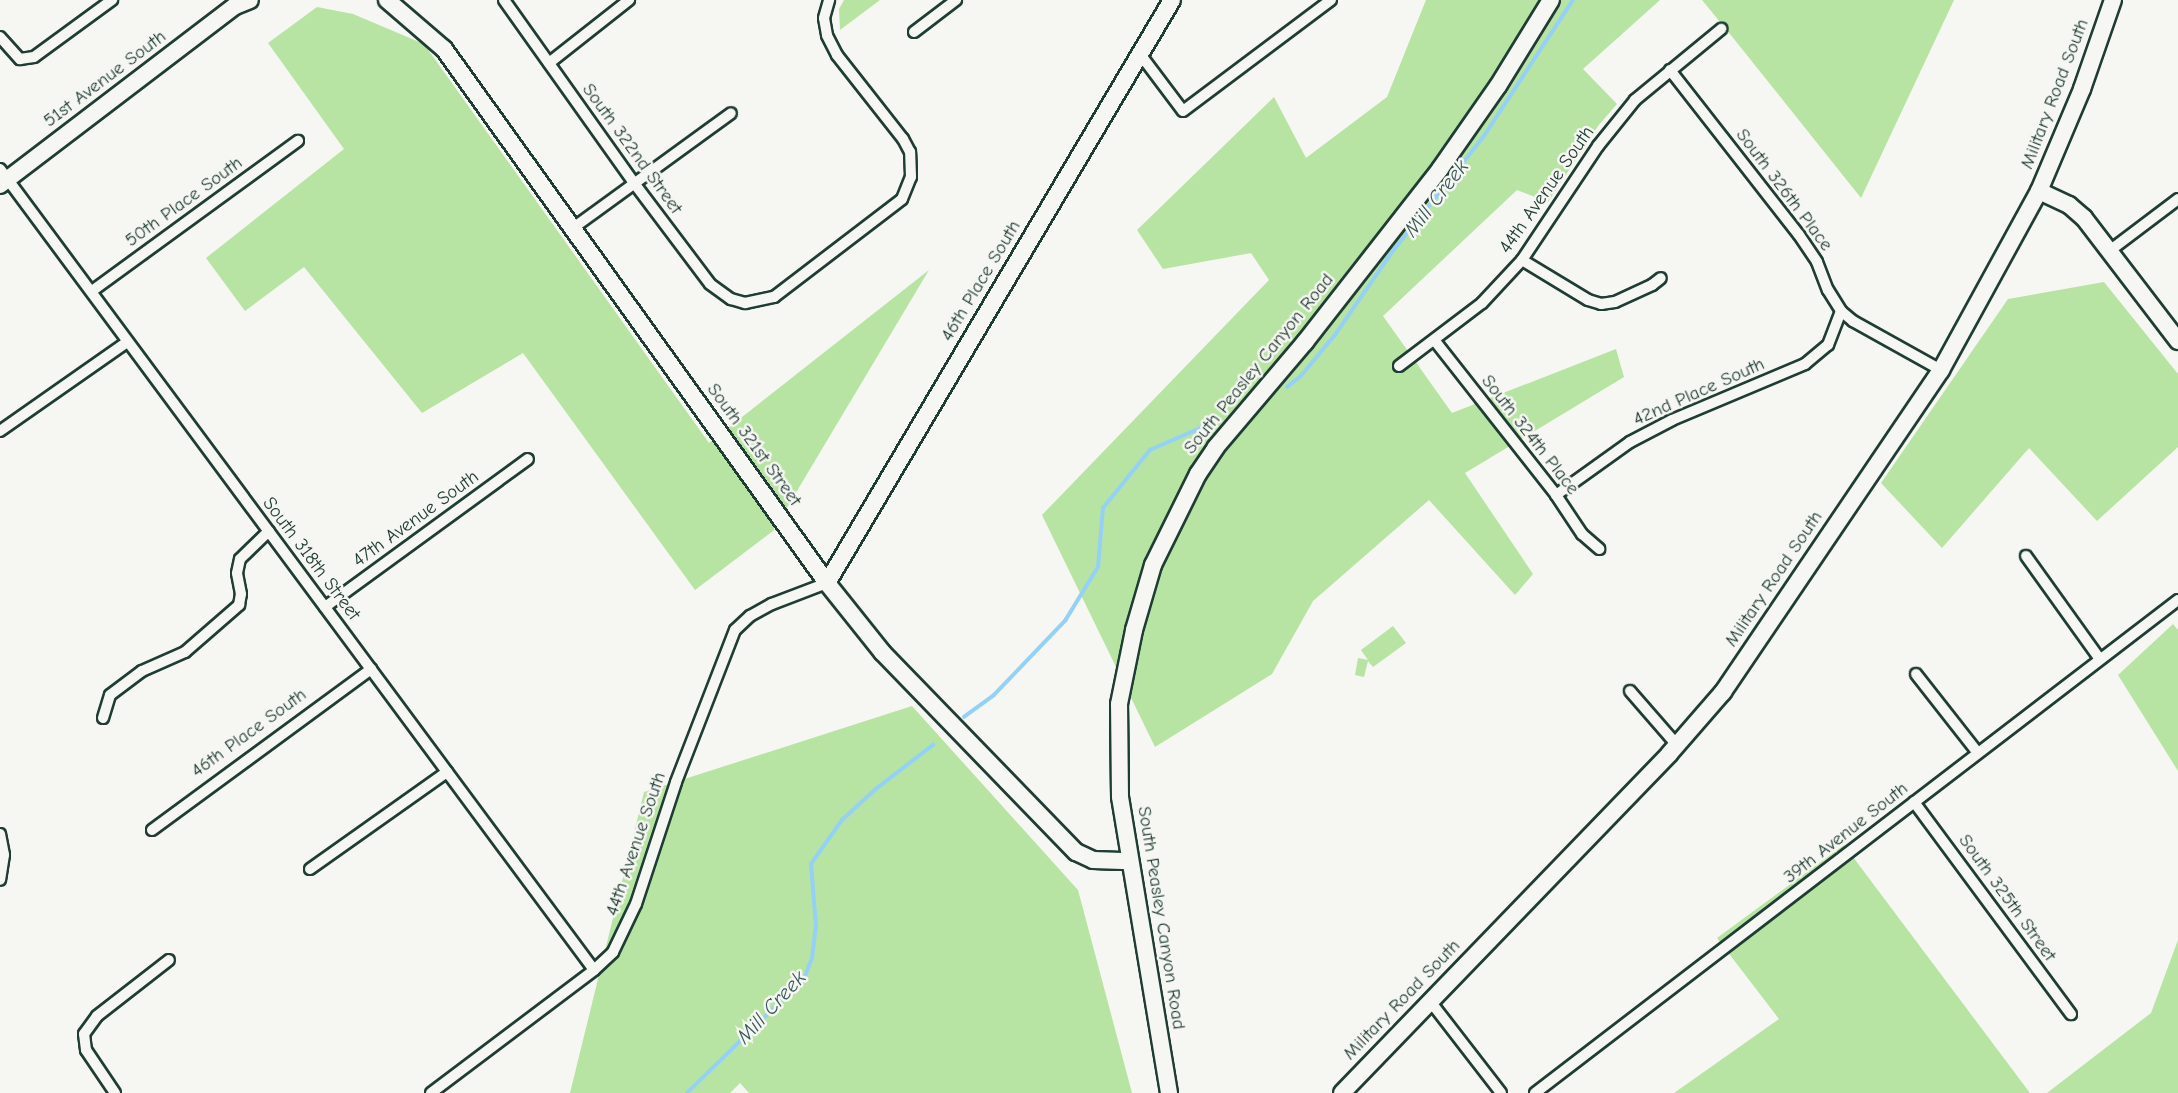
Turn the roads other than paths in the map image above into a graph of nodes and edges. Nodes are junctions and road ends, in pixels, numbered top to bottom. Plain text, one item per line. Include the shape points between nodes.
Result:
1 (112, 0) edge
2 (250, 0) edge
3 (387, 0) edge
4 (504, 0) edge
5 (629, 0) edge
6 (829, 0) edge
7 (932, 0) edge
8 (956, 0) edge
9 (1172, 0) edge
10 (1331, 0) edge
11 (1551, 0) edge
12 (2113, 0) edge
13 (941, 11) junction
14 (1721, 29) dead end
15 (914, 32) dead end
16 (0, 37) edge
17 (1140, 54) junction
18 (549, 64) junction
19 (1670, 70) junction
20 (731, 113) dead end
21 (298, 141) dead end
22 (3, 178) edge
23 (634, 183) junction
24 (2039, 191) junction
25 (2178, 199) edge
26 (573, 229) junction
27 (2108, 252) junction
28 (1522, 260) junction
29 (1661, 278) dead end
30 (92, 291) junction
31 (1841, 310) junction
32 (1435, 341) junction
33 (2178, 341) edge
34 (127, 342) junction
35 (1399, 366) dead end
36 (1941, 370) junction
37 (0, 431) edge
38 (528, 459) dead end
39 (1556, 495) junction
40 (269, 531) junction
41 (1599, 549) dead end
42 (2026, 556) dead end
43 (827, 583) junction
44 (2178, 600) edge
45 (325, 607) junction
46 (2099, 658) junction
47 (371, 669) junction
48 (1916, 674) dead end
49 (1630, 691) dead end
50 (103, 718) dead end
51 (1677, 745) junction
52 (1978, 753) junction
53 (447, 772) junction
54 (1914, 802) junction
55 (152, 830) dead end
56 (0, 834) edge
57 (1130, 861) junction
58 (310, 869) dead end
59 (2, 875) edge
60 (169, 960) dead end
61 (594, 970) junction
62 (1430, 1001) junction
63 (2071, 1014) dead end
64 (115, 1093) edge
65 (431, 1093) edge
66 (1169, 1093) edge
67 (1342, 1093) edge
68 (1502, 1093) edge
69 (1535, 1093) edge

1 - 16 street via 43,52 26,59 13,54
2 - 22 main road, 51st Avenue South via 235,6
3 - 26 main road, South 321st Street via 444,49
4 - 18 street, South 322nd Street
5 - 18 street
6 - 23 street, South 322nd Street via 824,18 837,55 910,152 911,177 901,199 774,297 745,303 710,284
7 - 13 street
8 - 13 street
9 - 17 main road, 46th Place South
10 - 17 street via 1183,111
11 - 57 main road, South Peasley Canyon Road via 1440,169 1216,447 1181,507 1149,578 1133,630 1119,704 1120,797
12 - 24 main road, Military Road South
13 - 15 street
14 - 19 street, 44th Avenue South
17 - 43 main road, 46th Place South
18 - 23 street, South 322nd Street
19 - 28 street, 44th Avenue South via 1635,100 1598,146
19 - 31 street, South 326th Place via 1799,235
20 - 23 street
21 - 30 street, 50th Place South
22 - 30 street, South 318th Street
23 - 26 street
24 - 27 main road via 2084,218
24 - 36 main road, Military Road South
25 - 27 street
26 - 43 main road, South 321st Street
27 - 33 main road
28 - 29 street via 1601,304 1615,302
28 - 32 street, 44th Avenue South via 1482,303
30 - 34 street, South 318th Street
31 - 36 street, South 326th Place
31 - 39 street, 42nd Place South via 1828,345 1805,364 1630,442
32 - 35 street, 44th Avenue South
32 - 39 street, South 324th Place
34 - 37 street
34 - 40 street, South 318th Street
36 - 51 main road, Military Road South via 1723,692
38 - 45 street, 47th Avenue South
39 - 41 street, South 324th Place via 1582,534
40 - 45 street, South 318th Street
40 - 50 street via 240,559 239,605 185,652 142,671 110,695
42 - 46 street
43 - 57 main road, South 321st Street via 882,652 1076,852 1093,860
43 - 61 street, 44th Avenue South via 772,604 735,630 676,782 636,904 613,951
44 - 46 street, 39th Avenue South
45 - 47 street, South 318th Street
46 - 52 street, 39th Avenue South
47 - 53 street, South 318th Street
47 - 55 street, 46th Place South
48 - 52 street
49 - 51 street
51 - 62 main road, Military Road South
52 - 54 street, 39th Avenue South
53 - 58 street
53 - 61 street, South 318th Street
54 - 63 street, South 325th Street
54 - 69 street, 39th Avenue South
56 - 59 street
57 - 66 main road, South Peasley Canyon Road
60 - 64 street via 97,1016 83,1037 89,1057
61 - 65 street, 44th Avenue South
62 - 67 main road, Military Road South
62 - 68 street

